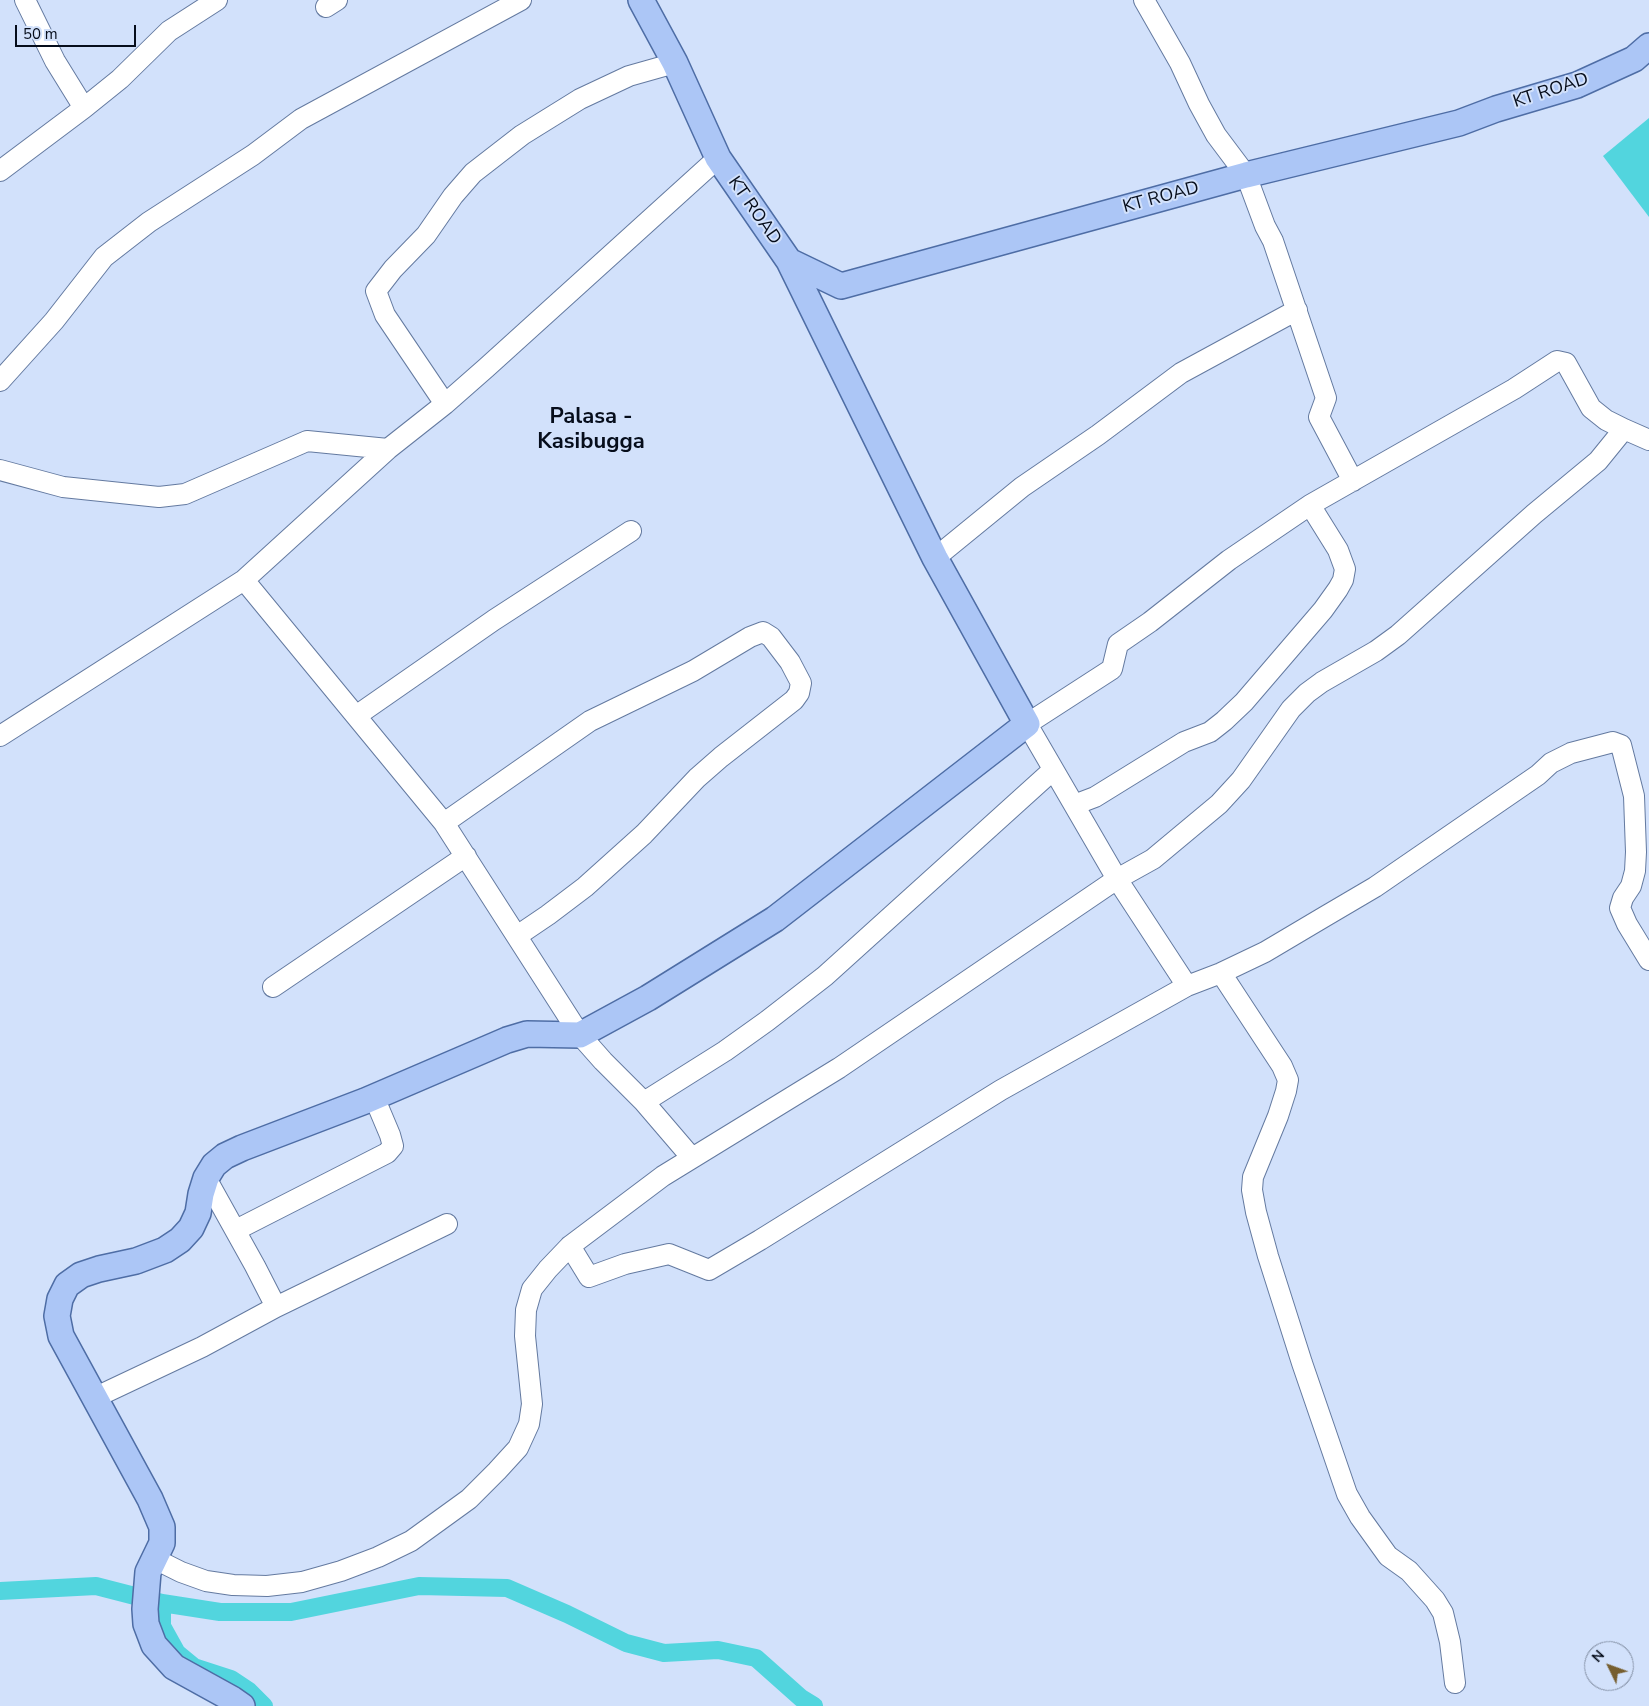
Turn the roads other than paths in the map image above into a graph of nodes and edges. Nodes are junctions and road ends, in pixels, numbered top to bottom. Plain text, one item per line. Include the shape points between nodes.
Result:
1 (25, 0) edge
2 (217, 0) edge
3 (521, 0) edge
4 (641, 0) edge
5 (1144, 0) edge
6 (1649, 46) edge
7 (675, 63) junction
8 (84, 108) junction
9 (718, 158) junction
10 (0, 171) edge
11 (1246, 175) junction
12 (789, 261) junction
13 (1296, 310) junction
14 (0, 381) edge
15 (445, 404) junction
16 (1624, 428) junction
17 (1649, 440) edge
18 (388, 449) junction
19 (0, 470) edge
20 (1353, 480) junction
21 (1310, 505) junction
22 (630, 531) dead end
23 (935, 558) junction
24 (244, 580) junction
25 (356, 716) junction
26 (1026, 724) junction
27 (0, 736) edge
28 (1053, 770) junction
29 (1642, 793) edge
30 (1074, 805) junction
31 (444, 823) junction
32 (466, 856) junction
33 (1117, 879) junction
34 (517, 936) junction
35 (1649, 960) edge
36 (1221, 973) junction
37 (1187, 986) junction
38 (272, 987) dead end
39 (580, 1035) junction
40 (374, 1097) junction
41 (644, 1102) junction
42 (692, 1158) junction
43 (206, 1178) junction
44 (447, 1224) dead end
45 (236, 1230) junction
46 (570, 1246) junction
47 (276, 1307) junction
48 (94, 1398) junction
49 (151, 1566) junction
50 (1455, 1683) dead end
51 (242, 1706) edge

1 - 8 street via 55,61
2 - 8 street via 169,31
3 - 14 street via 301,119 253,155 149,222 104,258
4 - 7 main road, KT ROAD
5 - 11 street via 1216,136
6 - 11 main road, KT ROAD via 1634,59 1577,85 1459,122
7 - 9 main road, KT ROAD
7 - 15 street via 629,76 580,99 522,135 473,173 376,291 385,315
8 - 10 street
9 - 12 main road, KT ROAD
9 - 15 street
11 - 12 main road, KT ROAD via 841,286
11 - 13 street via 1273,240
12 - 23 main road
13 - 20 street via 1326,398 1319,417
13 - 23 street via 1181,372 1022,487
15 - 18 street
16 - 17 street
16 - 20 street via 1591,408 1566,363 1557,361 1514,389
16 - 33 street via 1598,461 1398,635 1307,693 1291,709 1241,780 1219,804 1154,859
18 - 19 street via 307,441 185,494 160,497 63,487
18 - 24 street
20 - 21 street
21 - 26 street via 1229,560 1118,644 1112,668
21 - 30 street via 1338,550 1345,569 1338,590 1317,618 1244,702 1210,732 1184,742 1095,797
22 - 25 street
23 - 26 main road
24 - 25 street
24 - 27 street
25 - 31 street
26 - 28 street
26 - 39 main road via 774,918 648,998
28 - 30 street
28 - 41 street via 825,976 725,1051
29 - 35 street via 1631,886 1620,908
29 - 36 street via 1621,745 1613,742 1571,753 1551,763 1375,886 1265,952
30 - 33 street
31 - 32 street
31 - 34 street via 590,721 693,671 750,637 763,632 771,637 790,662 801,683 794,700 720,757 644,834 585,887
32 - 34 street
32 - 38 street
33 - 37 street
33 - 42 street via 839,1068
34 - 39 street
36 - 37 street
36 - 50 street via 1288,1080 1278,1116 1253,1177 1252,1190 1268,1256 1302,1363 1347,1494 1360,1518 1388,1556 1409,1571 1443,1613
37 - 46 street via 1001,1090 709,1270 669,1254 625,1264 589,1278
39 - 40 main road via 527,1034 513,1038
39 - 41 street via 602,1062
40 - 43 main road via 225,1156
40 - 45 street via 393,1146 388,1153
41 - 42 street
42 - 46 street
43 - 45 street
43 - 48 main road via 198,1213 180,1240 165,1250 136,1261 81,1275 67,1285 57,1316 61,1336
44 - 47 street
45 - 47 street
46 - 49 street via 532,1289 526,1310 525,1336 532,1404 529,1424 518,1448 468,1499 446,1516 410,1541 378,1557 302,1582 233,1585
47 - 48 street via 202,1347
48 - 49 main road via 162,1527 162,1543
49 - 51 main road via 145,1609 146,1624 154,1646 174,1668

